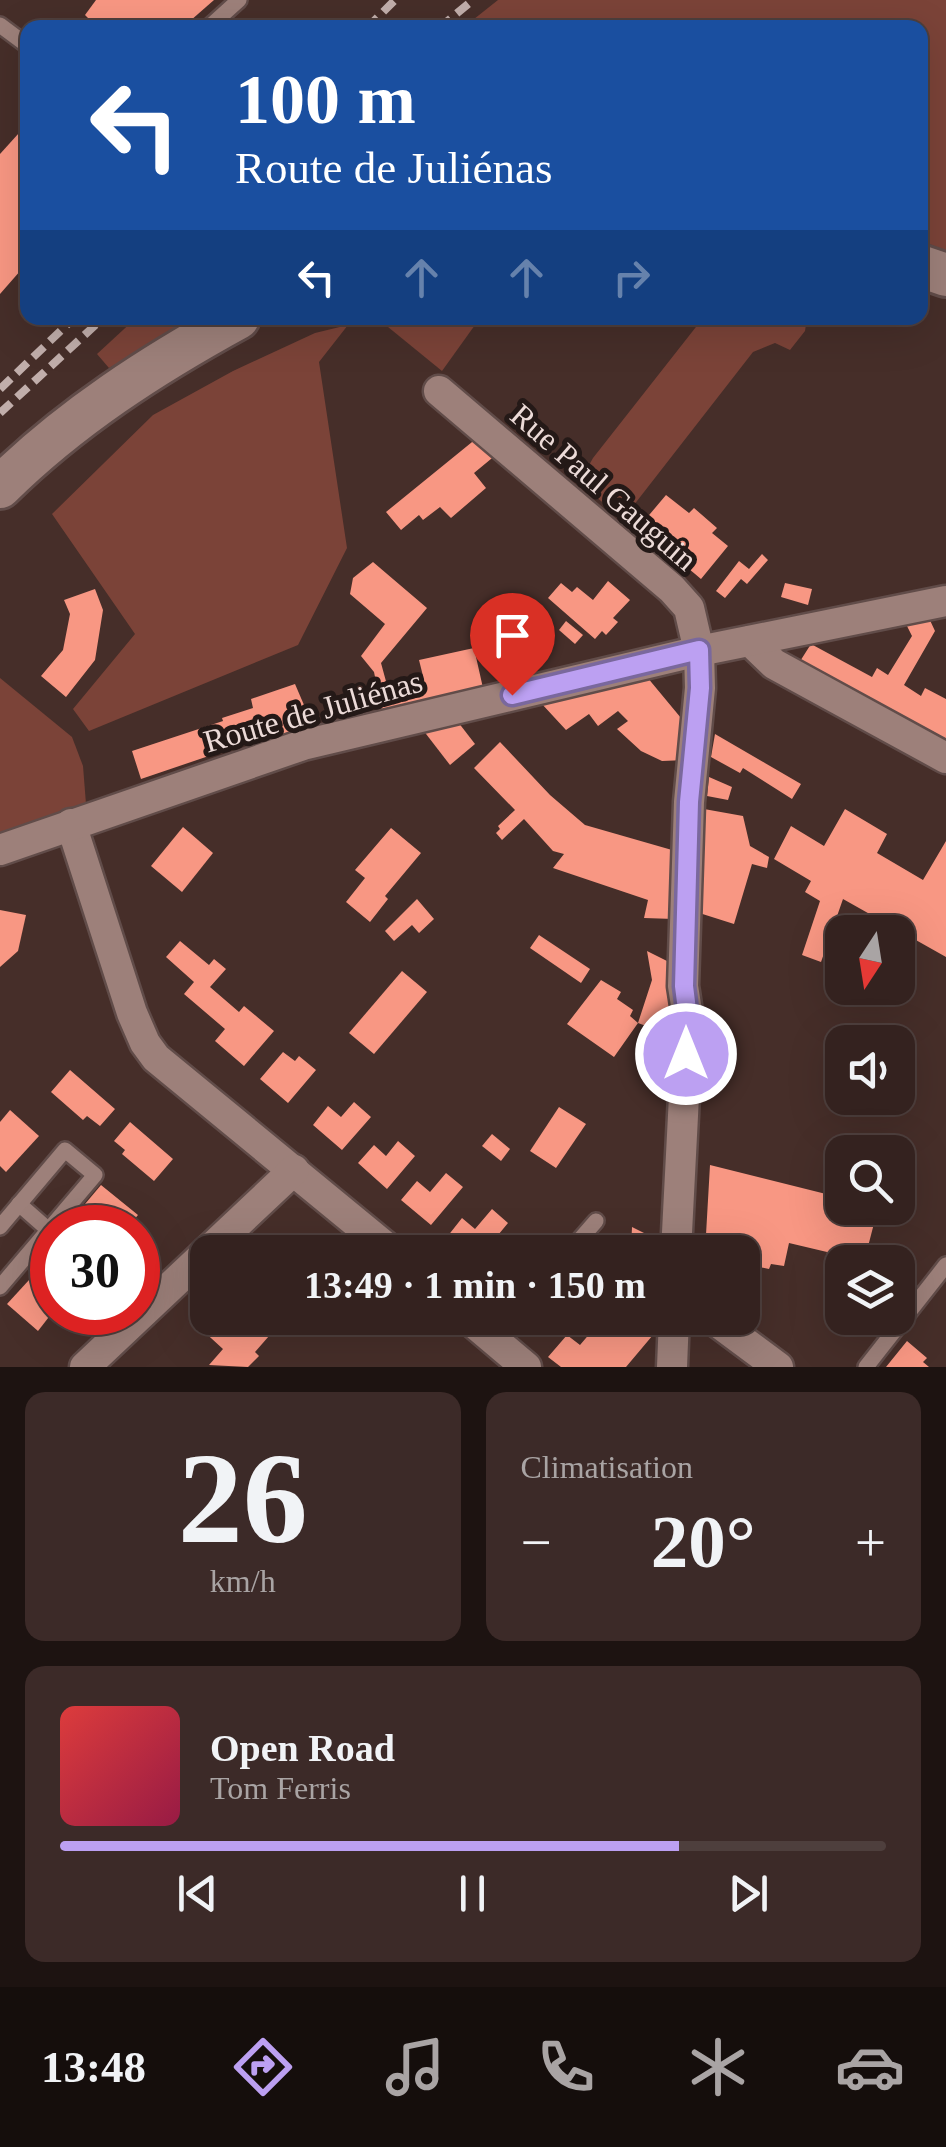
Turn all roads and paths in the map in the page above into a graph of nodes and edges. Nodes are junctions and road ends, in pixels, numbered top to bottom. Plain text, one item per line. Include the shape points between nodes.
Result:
1 (239, 0) edge
2 (217, 20) edge
3 (226, 325) edge
4 (439, 391) dead end
5 (0, 487) edge
6 (946, 601) edge
7 (750, 641) junction
8 (699, 650) junction
9 (946, 758) edge
10 (71, 824) junction
11 (0, 850) edge
12 (294, 1170) junction
13 (20, 1204) junction
14 (72, 1205) edge
15 (30, 1213) edge
16 (596, 1221) dead end
17 (0, 1227) edge
18 (372, 1235) edge
19 (584, 1235) edge
20 (677, 1235) edge
21 (30, 1254) edge
22 (946, 1264) edge
23 (0, 1287) edge
24 (160, 1291) edge
25 (119, 1335) edge
26 (508, 1335) edge
27 (673, 1335) edge
28 (735, 1335) edge
29 (96, 1364) edge
30 (526, 1367) edge
31 (672, 1367) edge
32 (778, 1367) edge
33 (866, 1367) edge

1 - 2 lane
3 - 5 main road via 138,375
4 - 8 street, Rue Paul Gauguin via 672,589 689,608
6 - 7 street, Route de Juliénas
7 - 8 street, Route de Juliénas
7 - 9 street via 774,664
8 - 10 street, Route de Juliénas via 303,745
8 - 20 street, Rue Paul Gauguin
10 - 11 street, Route de Juliénas
10 - 12 street via 145,1043
12 - 18 street
12 - 24 street
13 - 14 lane via 66,1150 96,1175
13 - 15 lane
13 - 17 lane
16 - 19 lane
21 - 23 lane
22 - 33 lane
25 - 29 street
26 - 30 street
27 - 31 street
28 - 32 street

